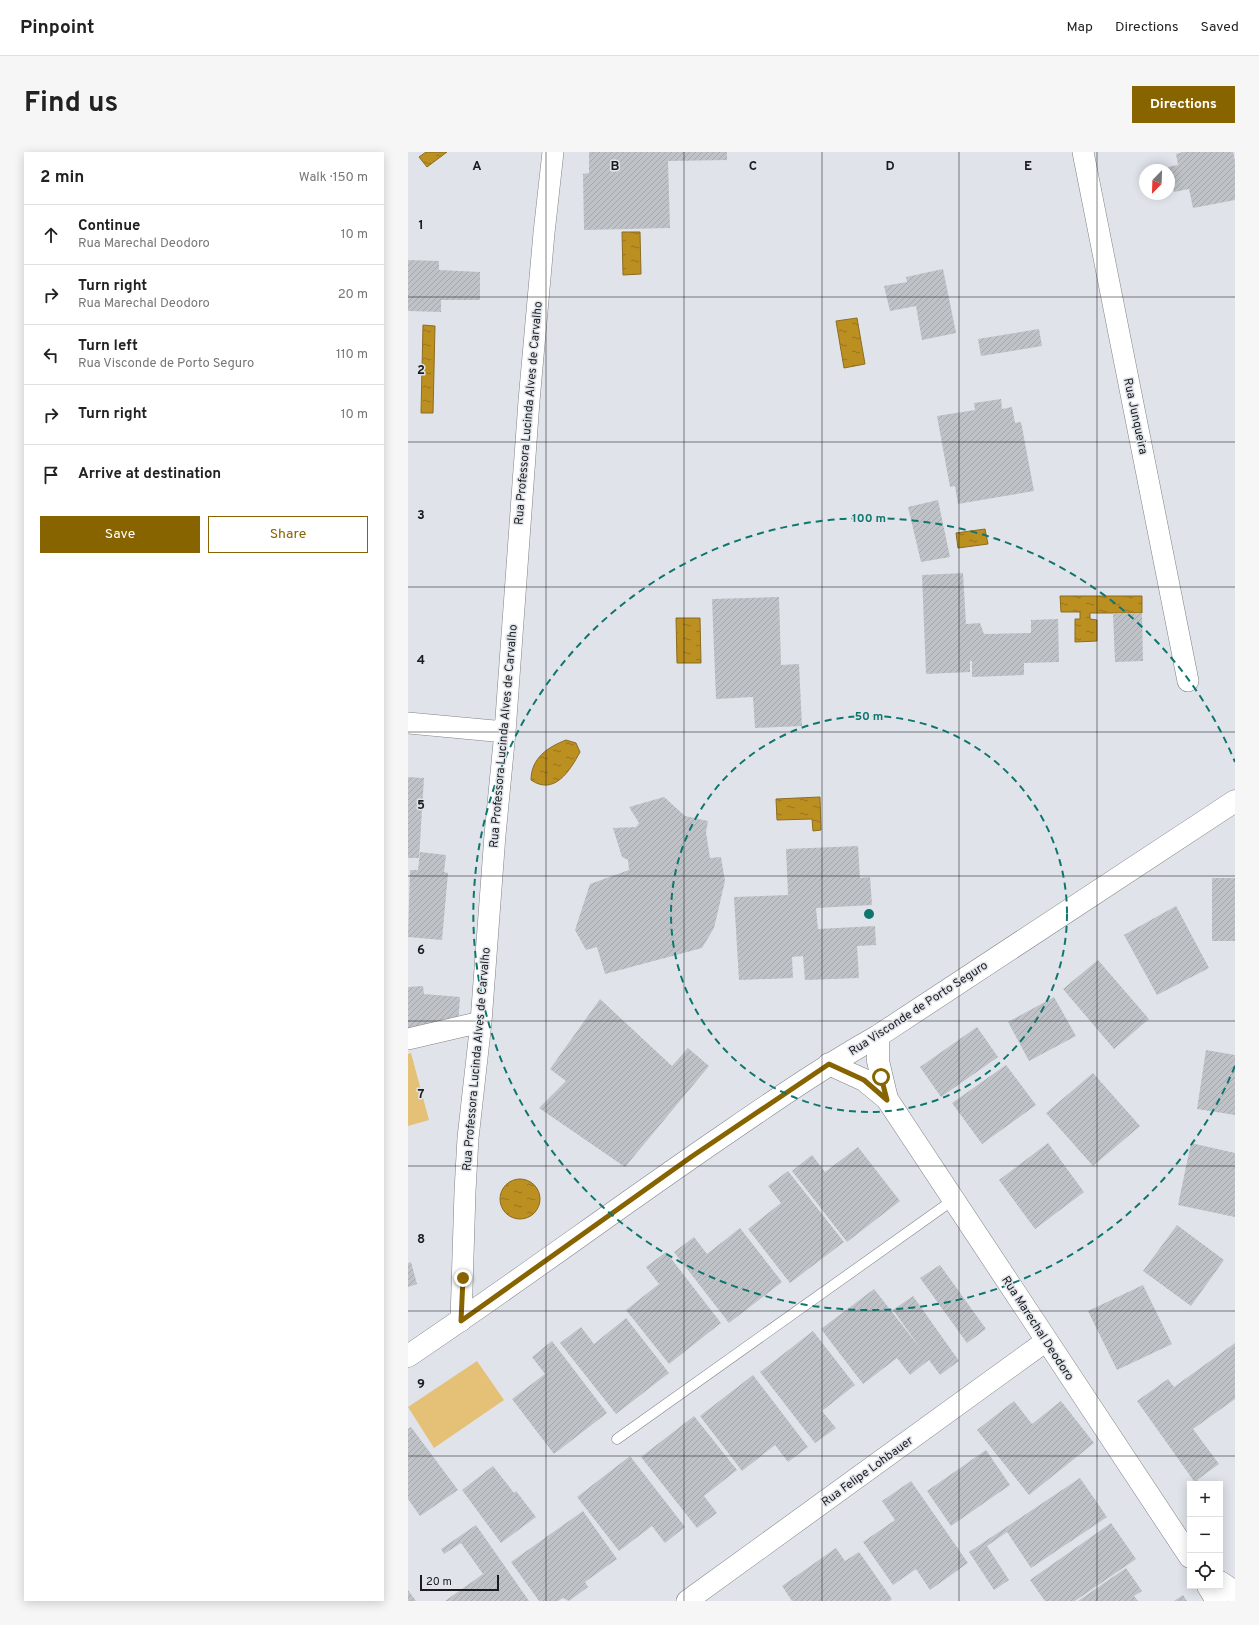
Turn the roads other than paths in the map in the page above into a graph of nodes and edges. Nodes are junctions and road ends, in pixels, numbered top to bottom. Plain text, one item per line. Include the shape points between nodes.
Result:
1 (553, 152) edge
2 (1083, 152) edge
3 (1188, 681) dead end
4 (408, 724) edge
5 (505, 732) junction
6 (1235, 801) edge
7 (481, 1022) junction
8 (878, 1036) junction
9 (408, 1039) edge
10 (829, 1064) junction
11 (887, 1100) junction
12 (953, 1200) junction
13 (461, 1321) junction
14 (1046, 1341) junction
15 (408, 1356) edge
16 (617, 1439) dead end
17 (1188, 1553) edge
18 (1223, 1584) edge
19 (1210, 1589) edge
20 (1235, 1592) edge
21 (687, 1601) edge
22 (1217, 1601) edge

1 - 5 street, Rua Professora Lucinda Alves de Carvalho via 528,401
2 - 3 street, Rua Junqueira
4 - 5 street
5 - 7 street, Rua Professora Lucinda Alves de Carvalho
6 - 8 street, Rua Visconde de Porto Seguro
7 - 9 street
7 - 13 street, Rua Professora Lucinda Alves de Carvalho via 465,1191
8 - 10 street, Rua Visconde de Porto Seguro
8 - 11 street, Rua Marechal Deodoro via 878,1061
10 - 11 street, Rua Marechal Deodoro via 864,1080
10 - 13 street, Rua Visconde de Porto Seguro via 691,1157
11 - 12 street, Rua Marechal Deodoro
12 - 14 street, Rua Marechal Deodoro
12 - 16 lane
13 - 15 street, Rua Visconde de Porto Seguro
14 - 17 street, Rua Marechal Deodoro
14 - 21 street, Rua Felipe Lohbauer
18 - 20 street
19 - 22 street

